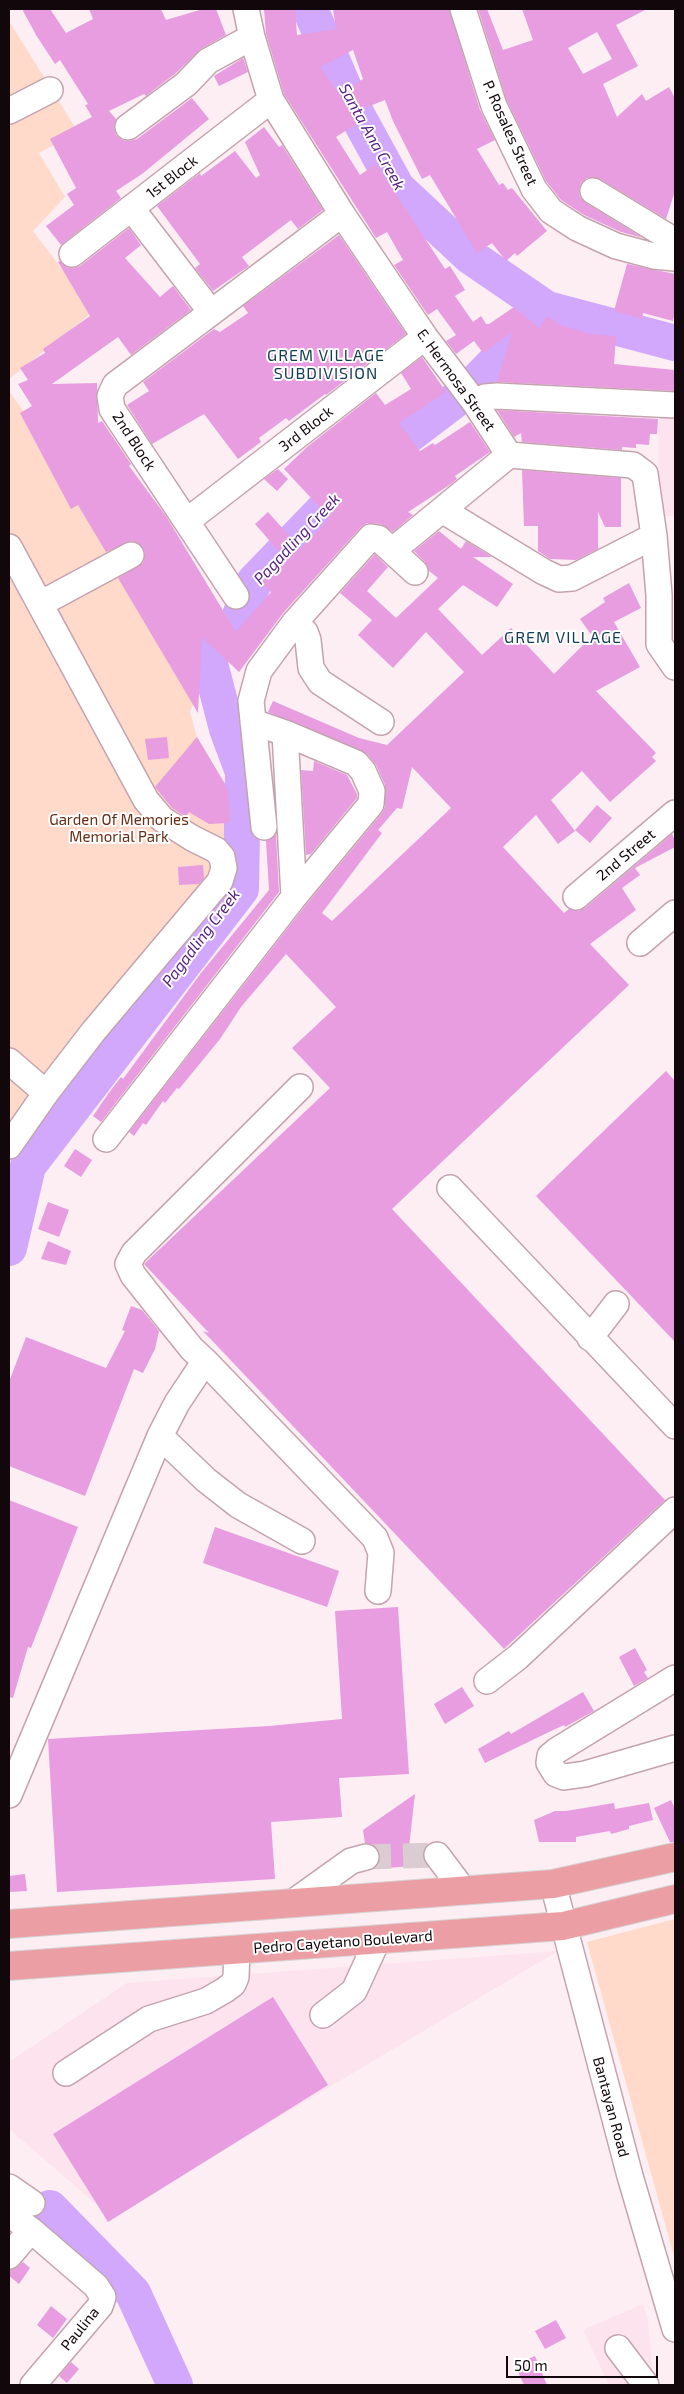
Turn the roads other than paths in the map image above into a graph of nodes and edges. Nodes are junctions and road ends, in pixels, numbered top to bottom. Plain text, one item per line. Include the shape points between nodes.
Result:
1 (246, 9) edge
2 (463, 9) edge
3 (252, 38) junction
4 (50, 90) dead end
5 (271, 100) junction
6 (10, 106) edge
7 (128, 127) dead end
8 (593, 191) dead end
9 (132, 209) junction
10 (342, 214) junction
11 (675, 240) edge
12 (72, 254) dead end
13 (675, 258) edge
14 (211, 312) junction
15 (425, 337) junction
16 (469, 395) junction
17 (675, 405) edge
18 (509, 455) junction
19 (442, 510) junction
20 (187, 521) junction
21 (654, 536) junction
22 (9, 547) edge
23 (392, 550) junction
24 (131, 555) dead end
25 (415, 572) dead end
26 (667, 594) edge
27 (236, 596) dead end
28 (40, 604) junction
29 (295, 622) junction
30 (675, 667) edge
31 (253, 722) junction
32 (381, 722) dead end
33 (285, 733) junction
34 (675, 813) edge
35 (264, 826) dead end
36 (576, 896) dead end
37 (294, 897) junction
38 (675, 914) edge
39 (640, 943) dead end
40 (9, 1061) edge
41 (300, 1087) dead end
42 (46, 1093) junction
43 (106, 1140) dead end
44 (9, 1146) edge
45 (450, 1188) dead end
46 (616, 1304) dead end
47 (590, 1338) junction
48 (205, 1361) junction
49 (675, 1426) edge
50 (160, 1436) junction
51 (675, 1510) edge
52 (302, 1541) dead end
53 (378, 1591) dead end
54 (675, 1678) edge
55 (487, 1681) dead end
56 (675, 1748) edge
57 (9, 1795) edge
58 (437, 1855) dead end
59 (366, 1857) tunnel mouth
60 (675, 1857) edge
61 (553, 1884) junction
62 (464, 1891) junction
63 (675, 1899) edge
64 (291, 1904) junction
65 (9, 1924) edge
66 (563, 1926) junction
67 (378, 1939) junction
68 (237, 1949) junction
69 (9, 1966) edge
70 (323, 2015) dead end
71 (66, 2074) dead end
72 (9, 2187) edge
73 (32, 2203) dead end
74 (9, 2214) edge
75 (31, 2230) junction
76 (9, 2256) edge
77 (675, 2329) edge
78 (618, 2348) dead end
79 (33, 2385) edge
80 (646, 2385) edge

1 - 3 street, E. Hermosa Street
2 - 13 street, P. Rosales Street via 494,106 534,189 551,211 576,228 616,246
3 - 5 street, E. Hermosa Street
3 - 7 street via 208,61 186,84
4 - 6 street
5 - 9 street, 1st Block
5 - 10 street, E. Hermosa Street
8 - 11 street
9 - 12 street, 1st Block
9 - 14 street
10 - 14 street, 2nd Block
10 - 15 street, E. Hermosa Street
14 - 20 street, 2nd Block via 115,384 110,396 112,409
15 - 16 street, E. Hermosa Street
15 - 20 street, 3rd Block
16 - 17 street
16 - 18 street, E. Hermosa Street
18 - 19 street
18 - 21 street via 633,465 647,480
19 - 21 street via 560,579 572,578
19 - 23 street
20 - 27 street, 2nd Block
21 - 26 street
22 - 28 street
23 - 25 street
23 - 29 street via 378,538 366,540
24 - 28 street
26 - 30 street via 660,644
28 - 42 street via 146,800 162,819 216,850 224,868 220,880
29 - 31 street via 259,671 251,701
29 - 32 street via 305,632 311,668 320,682
31 - 33 street
31 - 35 street
33 - 37 street
33 - 37 street via 356,763 372,791 371,804
34 - 36 street, 2nd Street
37 - 43 street
38 - 39 street
40 - 42 street
41 - 48 street via 134,1253 128,1264 166,1318
42 - 44 street
45 - 47 street
46 - 47 street
47 - 49 street
48 - 50 street
48 - 53 street via 375,1538 381,1554
50 - 52 street via 206,1480 238,1504
50 - 57 street
51 - 55 street via 518,1657
54 - 56 street via 556,1751 548,1763 556,1774 564,1777
58 - 62 street
59 - 64 street via 351,1861
60 - 61 main road
61 - 62 main road
61 - 66 street, Bantayan Road
62 - 64 main road
63 - 66 main road, Pedro Cayetano Boulevard
64 - 65 main road
66 - 67 main road, Pedro Cayetano Boulevard
66 - 77 street, Bantayan Road
67 - 68 main road, Pedro Cayetano Boulevard
67 - 70 street via 354,1991
68 - 69 main road, Pedro Cayetano Boulevard
68 - 71 street via 236,1977 225,1990 206,2000 149,2019
72 - 73 street
74 - 75 street
75 - 76 street
75 - 79 street, Paulina via 96,2286 103,2297 100,2306
78 - 80 street

